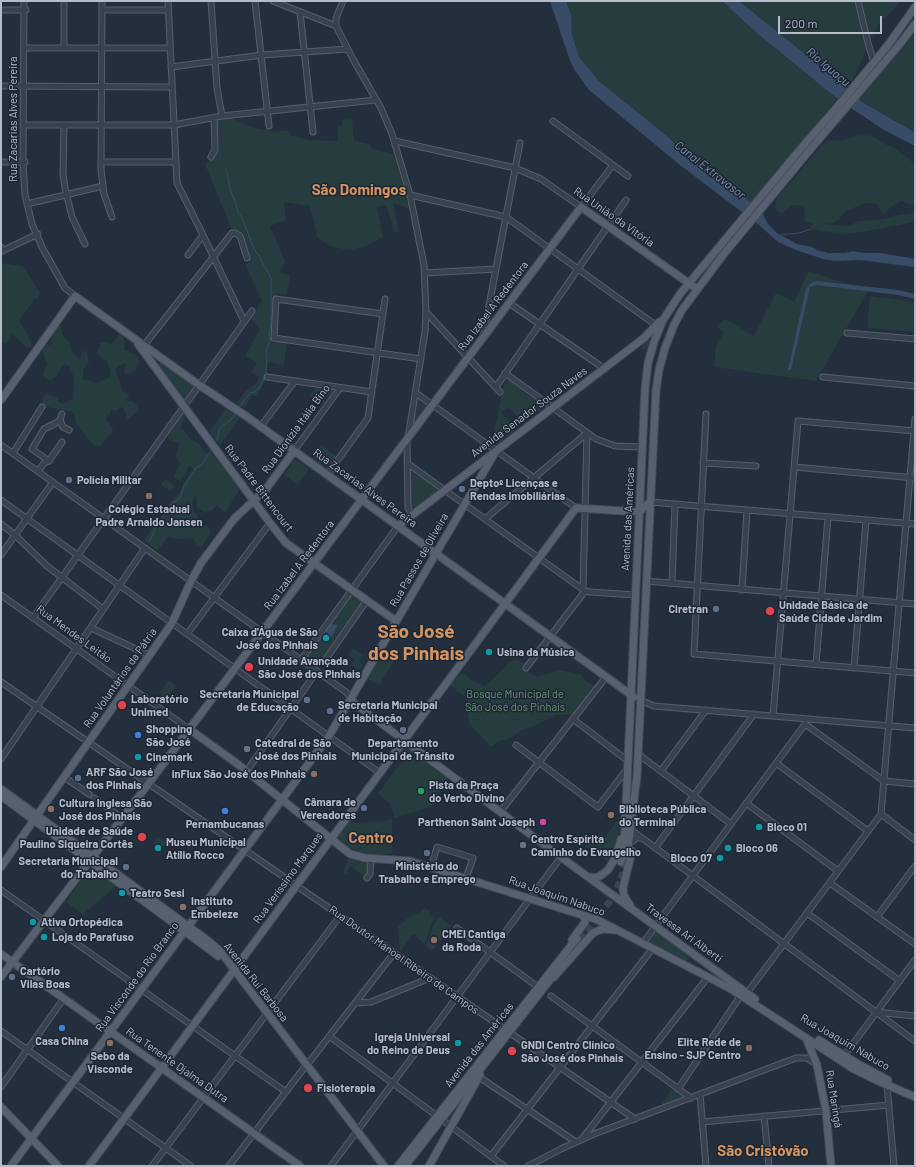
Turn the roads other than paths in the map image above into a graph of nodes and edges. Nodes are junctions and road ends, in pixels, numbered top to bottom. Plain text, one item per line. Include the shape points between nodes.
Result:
1 (26, 1) edge
2 (64, 1) edge
3 (102, 1) edge
4 (168, 1) edge
5 (211, 1) edge
6 (256, 1) edge
7 (273, 1) edge
8 (343, 1) edge
9 (858, 1) edge
10 (915, 7) edge
11 (1, 10) edge
12 (26, 10) junction
13 (102, 10) junction
14 (168, 10) junction
15 (300, 12) junction
16 (915, 24) edge
17 (336, 26) junction
18 (25, 48) junction
19 (64, 48) junction
20 (102, 48) junction
21 (170, 48) junction
22 (347, 49) junction
23 (304, 52) junction
24 (262, 55) junction
25 (215, 61) junction
26 (874, 62) junction
27 (171, 67) junction
28 (860, 85) junction
29 (1, 86) edge
30 (25, 86) junction
31 (102, 86) junction
32 (172, 86) junction
33 (376, 100) junction
34 (310, 107) junction
35 (268, 111) junction
36 (222, 116) junction
37 (214, 118) junction
38 (553, 121) dead end
39 (25, 125) junction
40 (64, 125) junction
41 (101, 125) junction
42 (174, 125) junction
43 (270, 126) dead end
44 (313, 132) dead end
45 (395, 141) junction
46 (520, 144) dead end
47 (211, 157) dead end
48 (1, 162) edge
49 (24, 162) junction
50 (101, 162) junction
51 (175, 162) junction
52 (613, 165) junction
53 (516, 168) junction
54 (628, 176) dead end
55 (103, 186) junction
56 (66, 195) junction
57 (410, 195) junction
58 (626, 200) dead end
59 (28, 204) junction
60 (581, 207) junction
61 (753, 213) junction
62 (112, 217) dead end
63 (506, 217) junction
64 (608, 226) junction
65 (37, 235) junction
66 (204, 235) junction
67 (85, 244) dead end
68 (550, 248) junction
69 (2, 249) edge
70 (188, 255) dead end
71 (214, 257) junction
72 (247, 258) dead end
73 (496, 269) junction
74 (578, 269) junction
75 (425, 273) junction
76 (689, 283) junction
77 (697, 289) junction
78 (75, 296) junction
79 (385, 299) dead end
80 (509, 303) junction
81 (669, 310) junction
82 (252, 311) dead end
83 (426, 312) junction
84 (383, 314) junction
85 (244, 321) junction
86 (540, 324) junction
87 (657, 326) junction
88 (847, 333) dead end
89 (483, 337) junction
90 (134, 338) joint
91 (915, 339) edge
92 (143, 347) junction
93 (377, 353) junction
94 (158, 355) junction
95 (468, 357) junction
96 (421, 359) junction
97 (166, 361) junction
98 (151, 362) junction
99 (157, 369) junction
100 (604, 369) junction
101 (505, 373) junction
102 (267, 377) dead end
103 (824, 377) dead end
104 (295, 381) junction
105 (199, 385) junction
106 (915, 386) edge
107 (496, 387) junction
108 (340, 388) junction
109 (372, 392) junction
110 (500, 392) dead end
111 (416, 393) junction
112 (1, 400) edge
113 (432, 405) junction
114 (184, 406) junction
115 (42, 407) dead end
116 (552, 408) junction
117 (62, 414) dead end
118 (706, 414) dead end
119 (915, 419) edge
120 (60, 420) junction
121 (261, 426) junction
122 (69, 430) dead end
123 (914, 431) edge
124 (587, 433) junction
125 (407, 438) junction
126 (62, 442) dead end
127 (1, 445) edge
128 (642, 447) junction
129 (294, 451) junction
130 (496, 451) junction
131 (13, 453) junction
132 (49, 461) junction
133 (407, 463) junction
134 (704, 463) junction
135 (756, 466) dead end
136 (794, 467) junction
137 (38, 472) junction
138 (327, 474) junction
139 (912, 477) edge
140 (534, 478) junction
141 (53, 482) junction
142 (444, 490) junction
143 (361, 499) junction
144 (1, 500) edge
145 (253, 500) junction
146 (650, 502) junction
147 (464, 504) junction
148 (675, 504) junction
149 (701, 507) junction
150 (576, 508) junction
151 (585, 508) junction
152 (748, 510) junction
153 (639, 512) junction
154 (412, 514) junction
155 (790, 514) junction
156 (828, 517) junction
157 (27, 518) junction
158 (104, 519) junction
159 (485, 519) junction
160 (866, 520) junction
161 (906, 523) junction
162 (1, 524) edge
163 (270, 524) junction
164 (915, 524) edge
165 (398, 526) junction
166 (15, 535) junction
167 (145, 548) junction
168 (436, 553) junction
169 (1, 555) edge
170 (78, 555) junction
171 (539, 558) junction
172 (314, 563) junction
173 (62, 578) junction
174 (191, 581) junction
175 (646, 581) junction
176 (672, 582) junction
177 (120, 585) junction
178 (697, 586) junction
179 (351, 589) junction
180 (584, 590) junction
181 (742, 590) junction
182 (783, 593) junction
183 (1, 595) edge
184 (635, 595) junction
185 (822, 596) junction
186 (214, 598) junction
187 (860, 599) junction
188 (368, 600) junction
189 (899, 602) junction
190 (505, 604) junction
191 (915, 604) edge
192 (103, 609) junction
193 (33, 618) junction
194 (396, 621) junction
195 (172, 623) junction
196 (90, 628) junction
197 (262, 632) junction
198 (187, 634) junction
199 (550, 636) junction
200 (76, 649) junction
201 (149, 655) junction
202 (326, 659) dead end
203 (301, 660) junction
204 (778, 661) junction
205 (816, 664) junction
206 (235, 668) junction
207 (526, 668) dead end
208 (854, 668) junction
209 (317, 671) junction
210 (893, 671) junction
211 (915, 673) edge
212 (606, 677) junction
213 (1, 682) edge
214 (128, 686) junction
215 (631, 695) junction
216 (351, 698) junction
217 (640, 700) junction
218 (37, 706) junction
219 (291, 708) junction
220 (706, 710) junction
221 (754, 714) junction
222 (773, 716) junction
223 (573, 719) junction
224 (807, 720) junction
225 (889, 725) junction
226 (915, 728) edge
227 (189, 729) junction
228 (329, 736) junction
229 (404, 740) junction
230 (88, 742) junction
231 (516, 745) dead end
232 (638, 754) junction
233 (1, 759) edge
234 (233, 760) joint
235 (539, 762) junction
236 (776, 763) junction
237 (628, 765) junction
238 (661, 771) junction
239 (246, 772) junction
240 (380, 773) junction
241 (64, 777) junction
242 (884, 781) junction
243 (148, 784) junction
244 (915, 784) edge
245 (1, 789) edge
246 (89, 794) dead end
247 (1, 796) edge
248 (694, 796) junction
249 (94, 798) dead end
250 (281, 800) junction
251 (746, 803) junction
252 (500, 812) junction
253 (881, 814) junction
254 (35, 818) junction
255 (122, 818) junction
256 (625, 823) junction
257 (731, 824) junction
258 (630, 830) junction
259 (868, 831) junction
260 (906, 833) junction
261 (915, 834) edge
262 (642, 838) junction
263 (330, 840) junction
264 (915, 840) edge
265 (633, 841) junction
266 (655, 848) junction
267 (244, 850) junction
268 (561, 857) junction
269 (91, 859) junction
270 (371, 859) junction
271 (915, 866) edge
272 (1, 867) edge
273 (431, 867) junction
274 (838, 871) junction
275 (587, 876) junction
276 (692, 876) junction
277 (367, 878) dead end
278 (466, 878) junction
279 (830, 883) junction
280 (296, 886) junction
281 (1, 890) edge
282 (531, 898) junction
283 (634, 910) junction
284 (807, 913) junction
285 (581, 914) junction
286 (340, 916) junction
287 (877, 917) junction
288 (44, 920) junction
289 (655, 926) junction
290 (457, 928) dead end
291 (186, 929) junction
292 (620, 931) junction
293 (579, 939) tunnel mouth
294 (643, 943) junction
295 (784, 944) junction
296 (915, 944) edge
297 (652, 948) junction
298 (690, 952) junction
299 (394, 953) junction
300 (490, 953) junction
301 (1, 954) edge
302 (702, 960) junction
303 (915, 960) edge
304 (12, 962) junction
305 (682, 964) junction
306 (233, 971) junction
307 (696, 971) junction
308 (1, 977) edge
309 (708, 977) junction
310 (430, 978) junction
311 (546, 981) junction
312 (900, 981) junction
313 (538, 987) junction
314 (142, 989) junction
315 (744, 994) junction
316 (551, 996) dead end
317 (457, 997) junction
318 (64, 998) junction
319 (355, 1003) junction
320 (876, 1012) junction
321 (266, 1014) junction
322 (915, 1016) edge
323 (193, 1026) junction
324 (592, 1026) junction
325 (1, 1031) edge
326 (507, 1031) junction
327 (110, 1032) junction
328 (329, 1036) junction
329 (806, 1037) junction
330 (915, 1041) edge
331 (27, 1050) junction
332 (835, 1050) junction
333 (826, 1051) junction
334 (235, 1055) junction
335 (491, 1056) junction
336 (844, 1056) junction
337 (642, 1062) junction
338 (817, 1065) junction
339 (306, 1067) junction
340 (560, 1067) junction
341 (162, 1068) junction
342 (479, 1077) junction
343 (73, 1082) junction
344 (886, 1082) junction
345 (393, 1083) junction
346 (1, 1087) edge
347 (678, 1089) junction
348 (286, 1092) junction
349 (915, 1092) edge
350 (700, 1094) junction
351 (203, 1097) junction
352 (915, 1097) edge
353 (691, 1098) junction
354 (611, 1102) junction
355 (888, 1105) junction
356 (1, 1107) edge
357 (528, 1109) junction
358 (826, 1111) junction
359 (764, 1116) junction
360 (124, 1118) junction
361 (439, 1118) junction
362 (635, 1119) junction
363 (702, 1122) junction
364 (451, 1127) junction
365 (254, 1133) junction
366 (356, 1133) junction
367 (31, 1138) junction
368 (582, 1139) junction
369 (576, 1142) junction
370 (166, 1148) junction
371 (492, 1156) junction
372 (11, 1166) edge
373 (58, 1166) edge
374 (89, 1166) edge
375 (152, 1166) edge
376 (191, 1166) edge
377 (229, 1166) edge
378 (300, 1166) edge
379 (331, 1166) edge
380 (378, 1166) edge
381 (384, 1166) edge
382 (398, 1166) edge
383 (405, 1166) edge
384 (430, 1166) edge
385 (504, 1166) edge
386 (528, 1166) edge
387 (706, 1166) edge
388 (769, 1166) edge
389 (831, 1166) edge
390 (894, 1166) edge

1 - 12 street, Rua Zacarias Alves Pereira
2 - 19 street
3 - 13 street
4 - 14 street
5 - 25 street
6 - 24 street
7 - 15 street
8 - 17 street via 336,18
9 - 26 street
10 - 26 main road
11 - 12 street
12 - 18 street, Rua Zacarias Alves Pereira
13 - 14 street
13 - 20 street
14 - 21 street
15 - 17 street
15 - 23 street
16 - 28 main road via 900,44
17 - 22 street
18 - 19 street
18 - 30 street, Rua Zacarias Alves Pereira
19 - 20 street
20 - 21 street
20 - 31 street
21 - 27 street
22 - 23 street
22 - 33 street
23 - 24 street
23 - 34 street
24 - 25 street
24 - 35 street
25 - 27 street
25 - 36 street
26 - 28 main road
27 - 32 street
28 - 61 main road
29 - 30 street
30 - 31 street
30 - 39 street, Rua Zacarias Alves Pereira
31 - 32 street
31 - 41 street
32 - 42 street
33 - 34 street
33 - 45 street
34 - 35 street
34 - 44 street
35 - 36 street
35 - 43 street
36 - 37 street
37 - 42 street
37 - 47 street via 215,150
38 - 52 street
39 - 40 street
39 - 49 street, Rua Zacarias Alves Pereira
40 - 41 street
40 - 56 street via 63,174
41 - 42 street
41 - 50 street
42 - 51 street
45 - 53 street, Rua União da Vitória
45 - 57 street
46 - 53 street
48 - 49 street
49 - 59 street, Rua Zacarias Alves Pereira
50 - 51 street
50 - 55 street
51 - 66 street via 176,181
52 - 54 street
52 - 60 street, Rua Izabel A Redentora
53 - 60 street, Rua União da Vitória via 541,179
53 - 63 street
55 - 56 street
55 - 62 street
56 - 59 street
56 - 67 street via 72,217
57 - 63 street
57 - 75 street
58 - 64 street
59 - 65 street, Rua Zacarias Alves Pereira
60 - 64 main road, Rua União da Vitória
60 - 68 main road, Rua Izabel A Redentora
61 - 76 main road, Avenida das Américas via 739,223
61 - 77 main road, Avenida das Américas via 745,228
63 - 68 street
63 - 73 street
64 - 74 street
64 - 76 main road, Rua União da Vitória
65 - 69 street
65 - 78 street, Rua Zacarias Alves Pereira
66 - 70 street
66 - 71 street
68 - 74 street
68 - 80 main road, Rua Izabel A Redentora
71 - 72 street via 232,233 235,233 244,244
71 - 85 street
71 - 92 street
73 - 75 street
73 - 89 street
74 - 86 street
74 - 87 street
75 - 83 street
76 - 77 main road, Rua União da Vitória
76 - 81 main road, Avenida das Américas
77 - 146 main road, Avenida das Américas via 674,325 658,370
78 - 90 main road, Rua Zacarias Alves Pereira
78 - 112 main road
79 - 84 street
80 - 86 street
80 - 89 main road, Rua Izabel A Redentora
81 - 87 main road, Avenida Senador Souza Naves
81 - 128 main road, Avenida das Américas via 656,337 648,363
82 - 85 street
83 - 95 street
83 - 96 street
84 - 93 street
84 - 93 street via 276,299 274,338
85 - 105 street
86 - 100 street
86 - 101 street
87 - 100 main road, Avenida Senador Souza Naves
88 - 91 street
89 - 95 main road, Rua Izabel A Redentora
90 - 92 main road, Rua Padre Bittencourt
92 - 94 main road, Rua Zacarias Alves Pereira
92 - 98 main road, Rua Padre Bittencourt
93 - 96 street
93 - 109 street
94 - 97 main road, Rua Zacarias Alves Pereira
94 - 98 main road via 157,361
95 - 107 street
95 - 113 main road, Rua Izabel A Redentora
96 - 111 street
97 - 99 main road via 158,362
97 - 105 main road, Rua Zacarias Alves Pereira
98 - 99 main road, Rua Padre Bittencourt
99 - 114 main road, Rua Padre Bittencourt
100 - 116 main road, Avenida Senador Souza Naves
101 - 107 street
101 - 116 street
102 - 104 street
103 - 106 street
104 - 108 street
104 - 121 street
105 - 114 street
105 - 121 main road, Rua Zacarias Alves Pereira
107 - 110 street
108 - 109 street
108 - 129 street, Rua Dionízia Itália Bino
109 - 138 street via 368,418
111 - 113 street
111 - 125 street
113 - 125 main road, Rua Izabel A Redentora
113 - 130 street
114 - 145 main road, Rua Padre Bittencourt
114 - 158 street
115 - 131 street
116 - 124 street
116 - 130 main road, Avenida Senador Souza Naves
117 - 120 street
118 - 134 street
119 - 123 street
120 - 122 street via 63,427
120 - 132 street via 44,429 32,449
121 - 129 main road, Rua Zacarias Alves Pereira
123 - 136 street via 798,421
123 - 139 street
124 - 128 street via 601,442 614,446
124 - 140 street
124 - 151 street
125 - 133 street
125 - 143 main road, Rua Izabel A Redentora
126 - 132 street
127 - 131 street
128 - 153 main road, Avenida das Américas
129 - 138 main road, Rua Zacarias Alves Pereira
129 - 145 main road, Rua Dionízia Itália Bino via 270,485
130 - 140 street
130 - 142 main road, Avenida Senador Souza Naves
130 - 147 main road, Rua Passos de Oliveira
131 - 137 street
132 - 137 street via 44,463
133 - 142 street
133 - 154 street via 408,508
134 - 135 street
134 - 149 street
136 - 139 street
136 - 155 street
137 - 141 street
138 - 143 main road, Rua Zacarias Alves Pereira
139 - 161 street
140 - 150 street
140 - 159 street
141 - 157 street
141 - 158 street
142 - 147 street
142 - 154 main road, Avenida Senador Souza Naves
143 - 165 main road, Rua Zacarias Alves Pereira
143 - 172 main road, Rua Izabel A Redentora
144 - 157 street
145 - 163 main road, Rua Padre Bittencourt
145 - 174 main road, Rua Voluntários da Pátria via 234,519 201,563
146 - 148 street
146 - 153 main road
146 - 175 main road, Avenida das Américas
147 - 159 street
147 - 168 main road, Rua Passos de Oliveira
148 - 149 street
148 - 176 street
149 - 152 street
149 - 178 street
150 - 151 main road
150 - 171 main road, Rua Veríssimo Marques
151 - 153 main road
151 - 180 street
152 - 155 street
152 - 181 street
153 - 184 main road, Avenida das Américas
154 - 165 main road, Avenida Senador Souza Naves
155 - 156 street
155 - 182 street
156 - 160 street
156 - 185 street
157 - 166 street
157 - 170 street
158 - 167 street
158 - 170 street
159 - 171 street
160 - 161 street
160 - 187 street
161 - 164 street
161 - 189 street
162 - 166 street
163 - 172 main road, Rua Padre Bittencourt via 286,543
163 - 186 street
165 - 168 main road, Rua Zacarias Alves Pereira
165 - 179 street
166 - 169 street
166 - 173 street
167 - 174 street
167 - 177 street
168 - 190 main road, Rua Zacarias Alves Pereira
168 - 194 main road, Rua Passos de Oliveira
170 - 173 street
170 - 177 street
171 - 180 street
171 - 190 main road, Rua Veríssimo Marques
172 - 179 main road, Rua Padre Bittencourt
172 - 197 main road, Rua Izabel A Redentora
173 - 192 street
173 - 193 street
174 - 186 street
174 - 195 main road, Rua Voluntários da Pátria
175 - 176 street
175 - 217 main road, Avenida das Américas
176 - 178 street
177 - 192 street
177 - 195 street
178 - 181 street
178 - 204 street via 694,654
179 - 188 main road, Rua Padre Bittencourt
179 - 203 street
180 - 184 street
180 - 199 street
181 - 182 street
182 - 185 street
182 - 204 street
183 - 193 street, Rua Mendes Leitão
184 - 215 main road, Avenida das Américas
185 - 187 street
185 - 205 street
186 - 197 street
186 - 198 street
187 - 189 street
187 - 208 street
188 - 194 main road, Rua Padre Bittencourt
188 - 202 street
189 - 191 street
189 - 210 street
190 - 199 main road, Rua Zacarias Alves Pereira
190 - 229 main road, Rua Veríssimo Marques
192 - 196 street
193 - 200 street, Rua Mendes Leitão
194 - 216 main road, Rua Passos de Oliveira
195 - 198 street
195 - 201 main road, Rua Voluntários da Pátria
196 - 200 street
196 - 201 street
197 - 203 street
197 - 206 main road, Rua Izabel A Redentora
198 - 206 street
199 - 207 street
199 - 212 main road, Rua Zacarias Alves Pereira
200 - 214 street, Rua Mendes Leitão
200 - 218 street
201 - 214 main road, Rua Voluntários da Pátria
203 - 209 street
204 - 205 street
204 - 222 street
205 - 208 street
206 - 219 street
206 - 227 main road, Rua Izabel A Redentora
208 - 210 street
209 - 216 street
209 - 219 street
210 - 211 street
210 - 225 street
212 - 215 main road, Rua Zacarias Alves Pereira
212 - 223 street
213 - 218 street, Rua Doutor Manoel Ribeiro de Campos
214 - 227 street, Rua Mendes Leitão
214 - 230 main road, Rua Voluntários da Pátria
215 - 217 main road, Rua Zacarias Alves Pereira
215 - 237 main road, Avenida das Américas
216 - 228 main road, Rua Passos de Oliveira
216 - 229 main road, Travessa Ari Alberti via 354,703
217 - 220 street via 654,706
217 - 232 main road, Avenida das Américas
218 - 230 street, Rua Doutor Manoel Ribeiro de Campos
218 - 233 street
219 - 228 street
219 - 239 street
220 - 221 street
220 - 238 street
221 - 222 street
221 - 248 street
222 - 224 street
223 - 235 street
223 - 237 street
224 - 225 street
224 - 236 street
224 - 242 street
225 - 226 street
225 - 242 street
227 - 234 main road, Rua Mendes Leitão
227 - 243 main road, Rua Izabel A Redentora
228 - 240 street
228 - 250 main road, Rua Passos de Oliveira
229 - 240 main road, Rua Veríssimo Marques
229 - 252 main road, Travessa Ari Alberti
230 - 241 main road, Rua Voluntários da Pátria
230 - 243 street, Rua Doutor Manoel Ribeiro de Campos
231 - 235 street
232 - 238 street
232 - 258 main road, Avenida das Américas
234 - 239 main road, Rua Joaquim Nabuco
235 - 237 street via 598,807
235 - 252 street
236 - 251 street
236 - 259 street
237 - 256 main road, Avenida das Américas
238 - 248 street
239 - 250 main road, Rua Joaquim Nabuco
240 - 263 main road, Rua Veríssimo Marques
241 - 246 street
241 - 254 main road, Rua Voluntários da Pátria
242 - 244 street
242 - 253 street
243 - 255 main road, Rua Izabel A Redentora
243 - 267 street, Rua Doutor Manoel Ribeiro de Campos
245 - 254 main road, Avenida Rui Barbosa
247 - 254 main road, Avenida Rui Barbosa
248 - 257 street
248 - 266 street
249 - 255 street
250 - 263 main road, Rua Joaquim Nabuco
250 - 267 main road, Rua Visconde do Rio Branco
251 - 257 street
251 - 274 street
252 - 268 main road, Travessa Ari Alberti
253 - 259 street
253 - 260 street
254 - 269 main road, Avenida Rui Barbosa
254 - 272 main road, Rua Voluntários da Pátria
255 - 269 main road, Rua Izabel A Redentora
256 - 258 main road, Avenida das Américas via 624,862
256 - 275 main road via 618,851 611,866 600,876
257 - 276 street
258 - 262 street
258 - 265 main road
259 - 274 street
260 - 261 street
260 - 264 street
262 - 265 street
262 - 266 street
263 - 270 main road, Rua Joaquim Nabuco via 350,854
263 - 280 main road, Rua Veríssimo Marques
265 - 283 main road via 623,891
266 - 276 street
267 - 280 street, Rua Doutor Manoel Ribeiro de Campos
267 - 291 main road, Rua Visconde do Rio Branco
268 - 275 main road, Travessa Ari Alberti
268 - 282 street
269 - 288 main road, Rua Izabel A Redentora
269 - 291 main road, Avenida Rui Barbosa
270 - 273 main road, Rua Joaquim Nabuco via 403,860
270 - 277 street via 370,874
271 - 287 street
273 - 278 main road, Rua Joaquim Nabuco
273 - 278 street via 437,847 444,849 472,858
274 - 279 street
275 - 283 main road, Travessa Ari Alberti
276 - 289 street
276 - 295 street
278 - 282 main road, Rua Joaquim Nabuco
279 - 284 street
279 - 287 street
280 - 286 street, Rua Doutor Manoel Ribeiro de Campos
280 - 306 main road, Rua Veríssimo Marques
281 - 288 street
282 - 285 main road, Rua Joaquim Nabuco
282 - 300 street
283 - 289 main road, Travessa Ari Alberti
284 - 295 street
284 - 312 street
285 - 292 main road, Rua Joaquim Nabuco
285 - 311 main road via 585,918 584,924 555,962
286 - 299 street, Rua Doutor Manoel Ribeiro de Campos
286 - 321 street
287 - 296 street
288 - 304 main road, Rua Izabel A Redentora
288 - 314 street
289 - 294 street
289 - 298 main road, Travessa Ari Alberti
290 - 300 street
291 - 306 main road, Avenida Rui Barbosa
291 - 314 main road, Rua Visconde do Rio Branco
292 - 294 main road, Rua Joaquim Nabuco
292 - 311 main road via 602,929 593,933 570,961
293 - 311 main road, Avenida das Américas
294 - 297 main road, Rua Joaquim Nabuco
295 - 315 street
295 - 320 street
297 - 305 main road, Rua Joaquim Nabuco
297 - 324 street
298 - 302 main road, Travessa Ari Alberti
298 - 305 main road via 690,962
299 - 310 street, Rua Doutor Manoel Ribeiro de Campos
299 - 319 street
300 - 313 street
300 - 317 street
301 - 304 main road, Rua Tenente Djalma Dutra
302 - 307 main road via 695,961
302 - 315 main road, Travessa Ari Alberti
303 - 312 street
304 - 308 main road, Rua Izabel A Redentora
304 - 318 main road, Rua Tenente Djalma Dutra
305 - 307 main road, Rua Joaquim Nabuco
306 - 321 main road, Avenida Rui Barbosa
306 - 323 main road, Rua Veríssimo Marques
307 - 309 main road, Rua Joaquim Nabuco
309 - 315 main road, Rua Joaquim Nabuco
309 - 337 street
310 - 317 street, Rua Doutor Manoel Ribeiro de Campos
310 - 319 street via 371,1002
311 - 313 main road, Avenida das Américas
311 - 326 main road, Avenida das Américas
312 - 320 street
313 - 326 main road, Avenida das Américas
314 - 323 street
314 - 327 main road, Rua Visconde do Rio Branco
315 - 329 main road, Rua Joaquim Nabuco
315 - 332 main road, Rua Joaquim Nabuco
315 - 347 street
316 - 324 street
317 - 326 street, Rua Doutor Manoel Ribeiro de Campos
317 - 345 street
318 - 327 main road, Rua Tenente Djalma Dutra
318 - 331 street
319 - 328 street
320 - 322 street
320 - 330 street
320 - 336 street
321 - 334 street
321 - 339 main road, Avenida Rui Barbosa
323 - 334 street
323 - 341 main road, Rua Veríssimo Marques
324 - 337 street
324 - 340 street
325 - 331 street
326 - 335 main road, Avenida das Américas
326 - 340 street, Rua Doutor Manoel Ribeiro de Campos
326 - 361 main road, Avenida das Américas
327 - 341 main road, Rua Tenente Djalma Dutra
327 - 343 main road, Rua Visconde do Rio Branco
328 - 339 street
328 - 345 street
329 - 333 main road, Rua Joaquim Nabuco
329 - 338 main road, Rua Maringá
331 - 343 street
331 - 346 street
332 - 333 main road
332 - 336 main road, Rua Joaquim Nabuco
333 - 338 main road via 820,1056
333 - 344 main road, Rua Joaquim Nabuco via 857,1070
334 - 348 street
334 - 351 street
335 - 342 main road
335 - 361 main road, Avenida das Américas
336 - 344 main road, Rua Joaquim Nabuco
337 - 347 street
337 - 354 street
338 - 350 street via 807,1058 796,1058
338 - 358 main road, Rua Maringá
339 - 348 street
339 - 366 main road, Avenida Rui Barbosa
340 - 354 street, Rua Doutor Manoel Ribeiro de Campos
340 - 357 street
341 - 351 main road, Rua Tenente Djalma Dutra
341 - 360 main road, Rua Veríssimo Marques
342 - 357 street
342 - 364 main road
343 - 360 street
343 - 367 main road, Rua Visconde do Rio Branco
344 - 349 main road, Rua Joaquim Nabuco
344 - 352 main road, Rua Joaquim Nabuco
344 - 355 street
345 - 361 street
345 - 366 street
347 - 353 street
348 - 365 street
350 - 353 street
350 - 363 street
351 - 365 main road, Rua Tenente Djalma Dutra
351 - 370 street
353 - 362 street
354 - 362 street, Rua Doutor Manoel Ribeiro de Campos
354 - 368 street
355 - 358 street
355 - 390 street
356 - 367 main road
357 - 369 street
357 - 371 street
358 - 359 street
358 - 389 main road, Rua Maringá
359 - 363 street
359 - 388 street
360 - 370 street
360 - 374 main road, Rua Veríssimo Marques
361 - 364 street
361 - 382 main road, Avenida das Américas
361 - 383 main road, Avenida das Américas
362 - 368 street
363 - 387 street
364 - 371 street
364 - 384 main road
365 - 377 street
365 - 378 main road, Rua Tenente Djalma Dutra
366 - 379 street
366 - 380 main road, Avenida Rui Barbosa
366 - 381 main road, Avenida Rui Barbosa
367 - 372 main road, Rua Visconde do Rio Branco
367 - 373 main road
368 - 369 street
369 - 386 street
370 - 375 street
370 - 376 street
371 - 385 street

